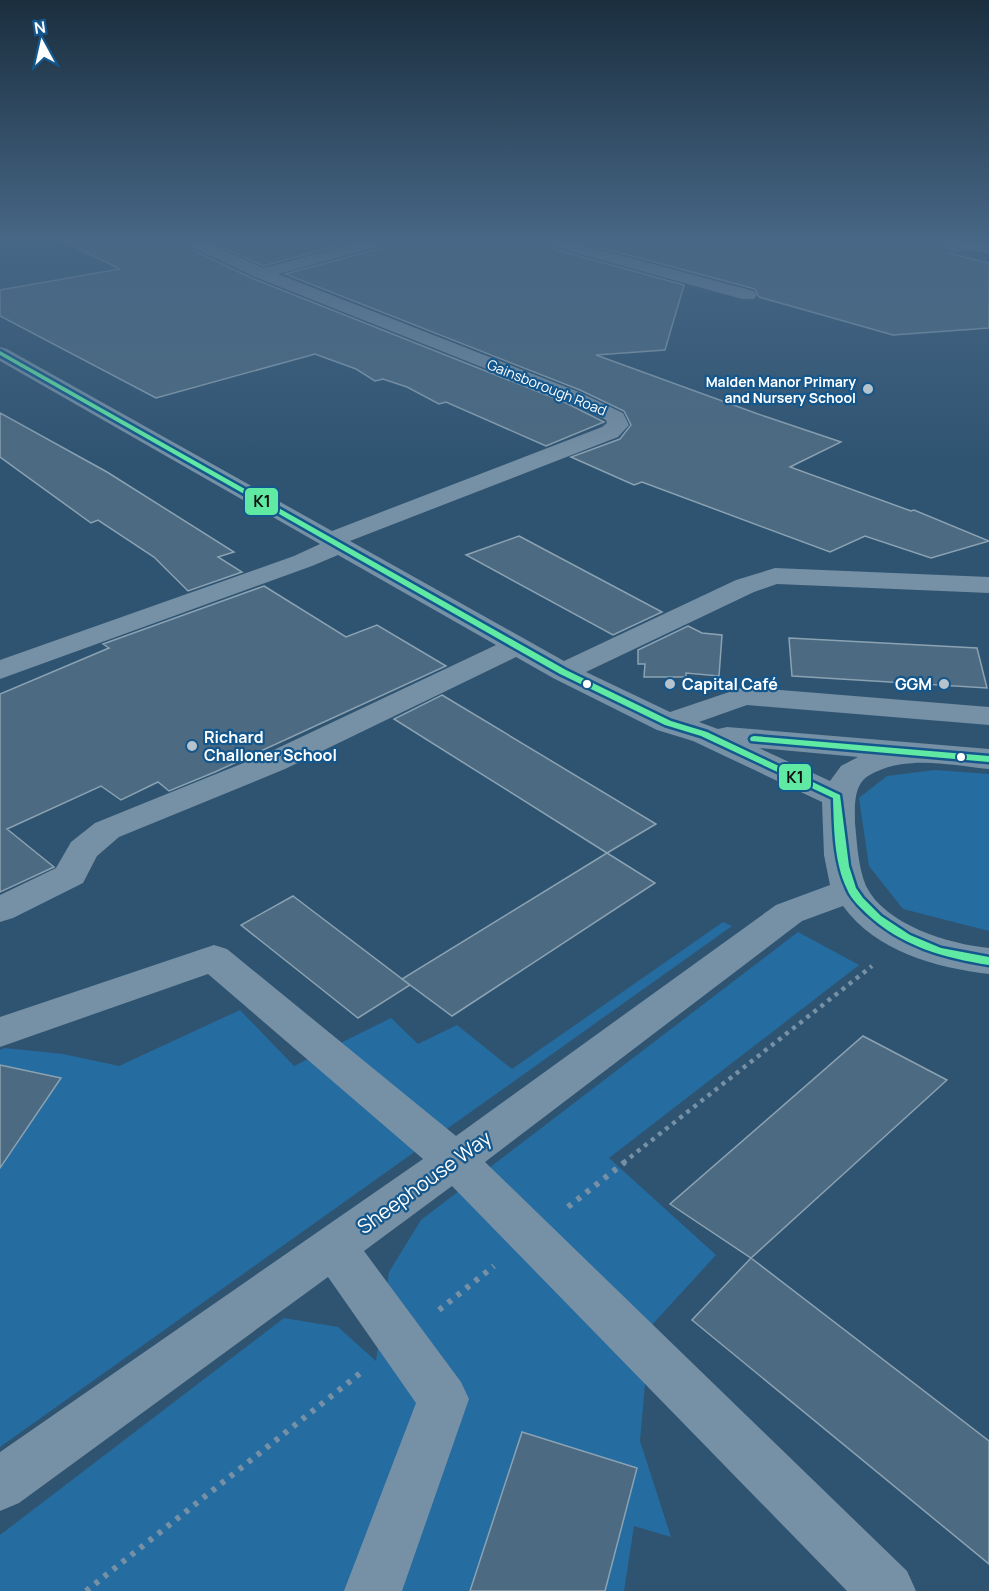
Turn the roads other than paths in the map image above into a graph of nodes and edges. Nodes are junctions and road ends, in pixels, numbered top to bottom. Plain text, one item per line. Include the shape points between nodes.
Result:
1 (357, 311) edge
2 (0, 354) edge
3 (334, 542) junction
4 (989, 585) edge
5 (517, 646) junction
6 (0, 670) edge
7 (562, 672) junction
8 (989, 716) edge
9 (668, 723) junction
10 (704, 734) junction
11 (903, 753) junction
12 (989, 759) edge
13 (837, 797) junction
14 (851, 890) junction
15 (0, 910) edge
16 (989, 961) edge
17 (0, 1032) edge
18 (455, 1160) junction
19 (334, 1247) junction
20 (0, 1484) edge
21 (373, 1591) edge
22 (887, 1591) edge

1 - 3 street, Gainsborough Road via 601,408 616,417 618,425 610,432
2 - 3 street
3 - 5 street
3 - 6 street via 303,561
4 - 7 street via 775,576 745,586
5 - 7 street
5 - 15 street via 274,762 107,830 83,850 70,875
7 - 9 street
8 - 9 street via 744,696
9 - 10 street
10 - 11 street
10 - 13 street
11 - 12 street
11 - 13 street via 854,771
13 - 14 street via 841,853
14 - 16 street via 872,916 913,943 965,959
14 - 18 street, Sheephouse Way via 789,913
17 - 18 street via 214,958
18 - 19 street, Sheephouse Way
18 - 22 street
19 - 20 street, Sheephouse Way
19 - 21 street via 443,1399

